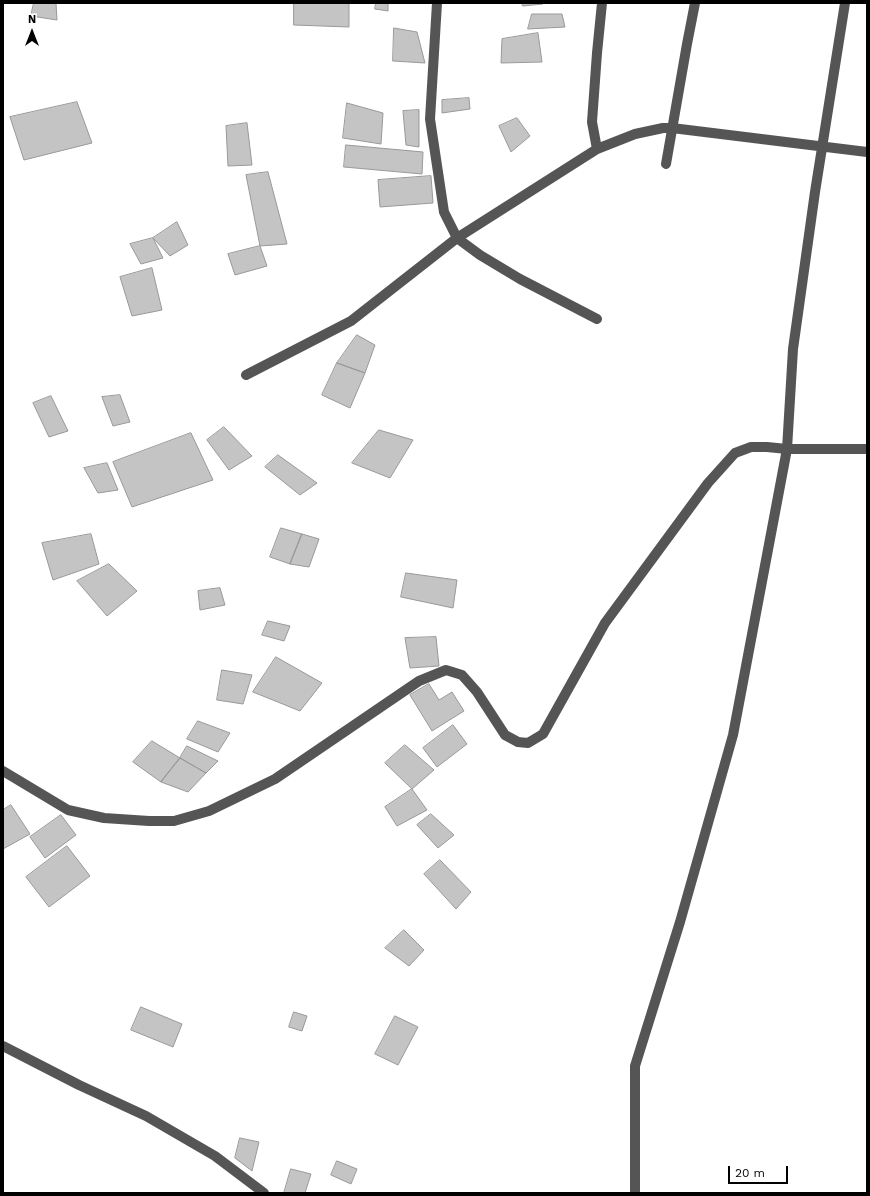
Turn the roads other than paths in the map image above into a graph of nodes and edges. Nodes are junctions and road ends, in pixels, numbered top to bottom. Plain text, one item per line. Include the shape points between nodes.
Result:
1 (437, 3) edge
2 (602, 3) edge
3 (695, 3) edge
4 (845, 3) edge
5 (672, 128) junction
6 (823, 146) junction
7 (596, 149) junction
8 (867, 152) edge
9 (666, 164) dead end
10 (457, 238) junction
11 (597, 319) dead end
12 (246, 375) dead end
13 (867, 448) edge
14 (787, 449) junction
15 (3, 770) edge
16 (3, 1046) edge
17 (264, 1193) edge
18 (635, 1193) edge

1 - 10 street via 430,118 444,212
2 - 7 street via 592,122
3 - 5 street
4 - 6 street
5 - 6 street
5 - 7 street via 635,134
5 - 9 street
6 - 8 street
6 - 14 street via 793,349
7 - 10 street
10 - 11 street via 520,279
10 - 12 street via 351,321
13 - 14 street
14 - 15 street via 751,447 735,454 708,483 605,623 543,734 528,743 518,742 505,735 462,675 446,670 420,681 274,779 209,811 174,821 104,818 68,810
14 - 18 street via 733,735 680,922 635,1066
16 - 17 street via 146,1116 214,1156

